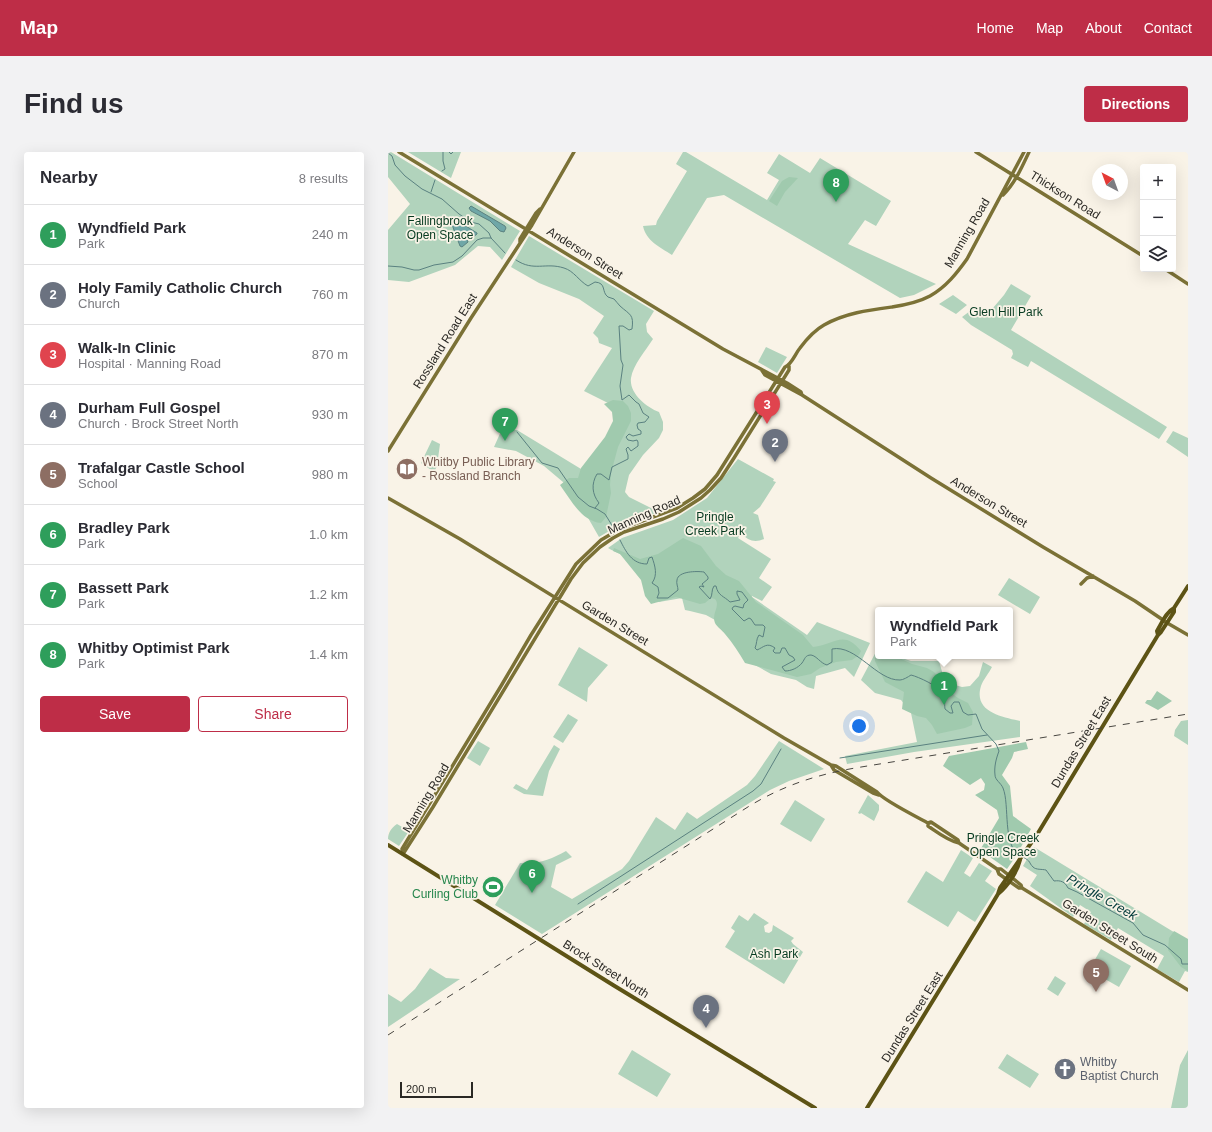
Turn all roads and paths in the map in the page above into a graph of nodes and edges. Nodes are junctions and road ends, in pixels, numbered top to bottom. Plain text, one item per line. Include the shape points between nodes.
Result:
1 (398, 152) edge
2 (574, 152) edge
3 (976, 152) edge
4 (1024, 152) edge
5 (1029, 152) edge
6 (1014, 175) junction
7 (528, 229) junction
8 (1140, 254) edge
9 (1170, 272) edge
10 (1188, 284) edge
11 (789, 366) junction
12 (777, 379) junction
13 (781, 382) junction
14 (388, 451) edge
15 (388, 498) edge
16 (1093, 576) junction
17 (1082, 584) dead end
18 (1188, 586) edge
19 (556, 600) junction
20 (1165, 621) junction
21 (1188, 635) edge
22 (831, 765) junction
23 (870, 787) junction
24 (864, 788) junction
25 (879, 795) junction
26 (388, 845) edge
27 (402, 854) junction
28 (1009, 878) junction
29 (1188, 990) edge
30 (815, 1108) edge
31 (867, 1108) edge

1 - 7 main road, Anderson Street
2 - 7 main road, Rossland Road East
3 - 6 main road, Thickson Road
4 - 6 main road, Manning Road
5 - 6 main road, Manning Road
6 - 8 main road, Thickson Road
6 - 11 main road, Manning Road via 1008,190 1000,197 967,259 938,291 907,304 840,317 809,337
7 - 12 main road, Anderson Street via 723,349
7 - 14 main road, Rossland Road East
9 - 10 main road
11 - 12 main road, Manning Road via 785,367
11 - 13 main road, Manning Road
12 - 13 main road, Anderson Street
12 - 19 main road, Manning Road via 717,475 705,488 677,508 618,530 601,540 576,564
13 - 16 main road, Anderson Street via 931,478
13 - 19 main road, Manning Road via 721,478 710,490 679,512 624,532 600,547 579,568
15 - 19 main road, Garden Street via 453,535
16 - 17 main road
16 - 20 main road, Anderson Street
18 - 20 main road, Dundas Street East via 1174,612
19 - 22 main road, Garden Street
19 - 27 main road, Manning Road via 402,849
20 - 21 main road, Anderson Street
20 - 28 main road, Dundas Street East
22 - 23 main road, Garden Street
22 - 24 main road, Garden Street via 834,770
23 - 24 main road
23 - 25 main road, Garden Street
24 - 25 main road, Garden Street
25 - 28 main road, Garden Street via 928,823 928,826 997,869 998,874
26 - 27 main road, Brock Street North
27 - 30 main road, Brock Street North
28 - 29 main road, Garden Street South
28 - 31 main road, Dundas Street East

